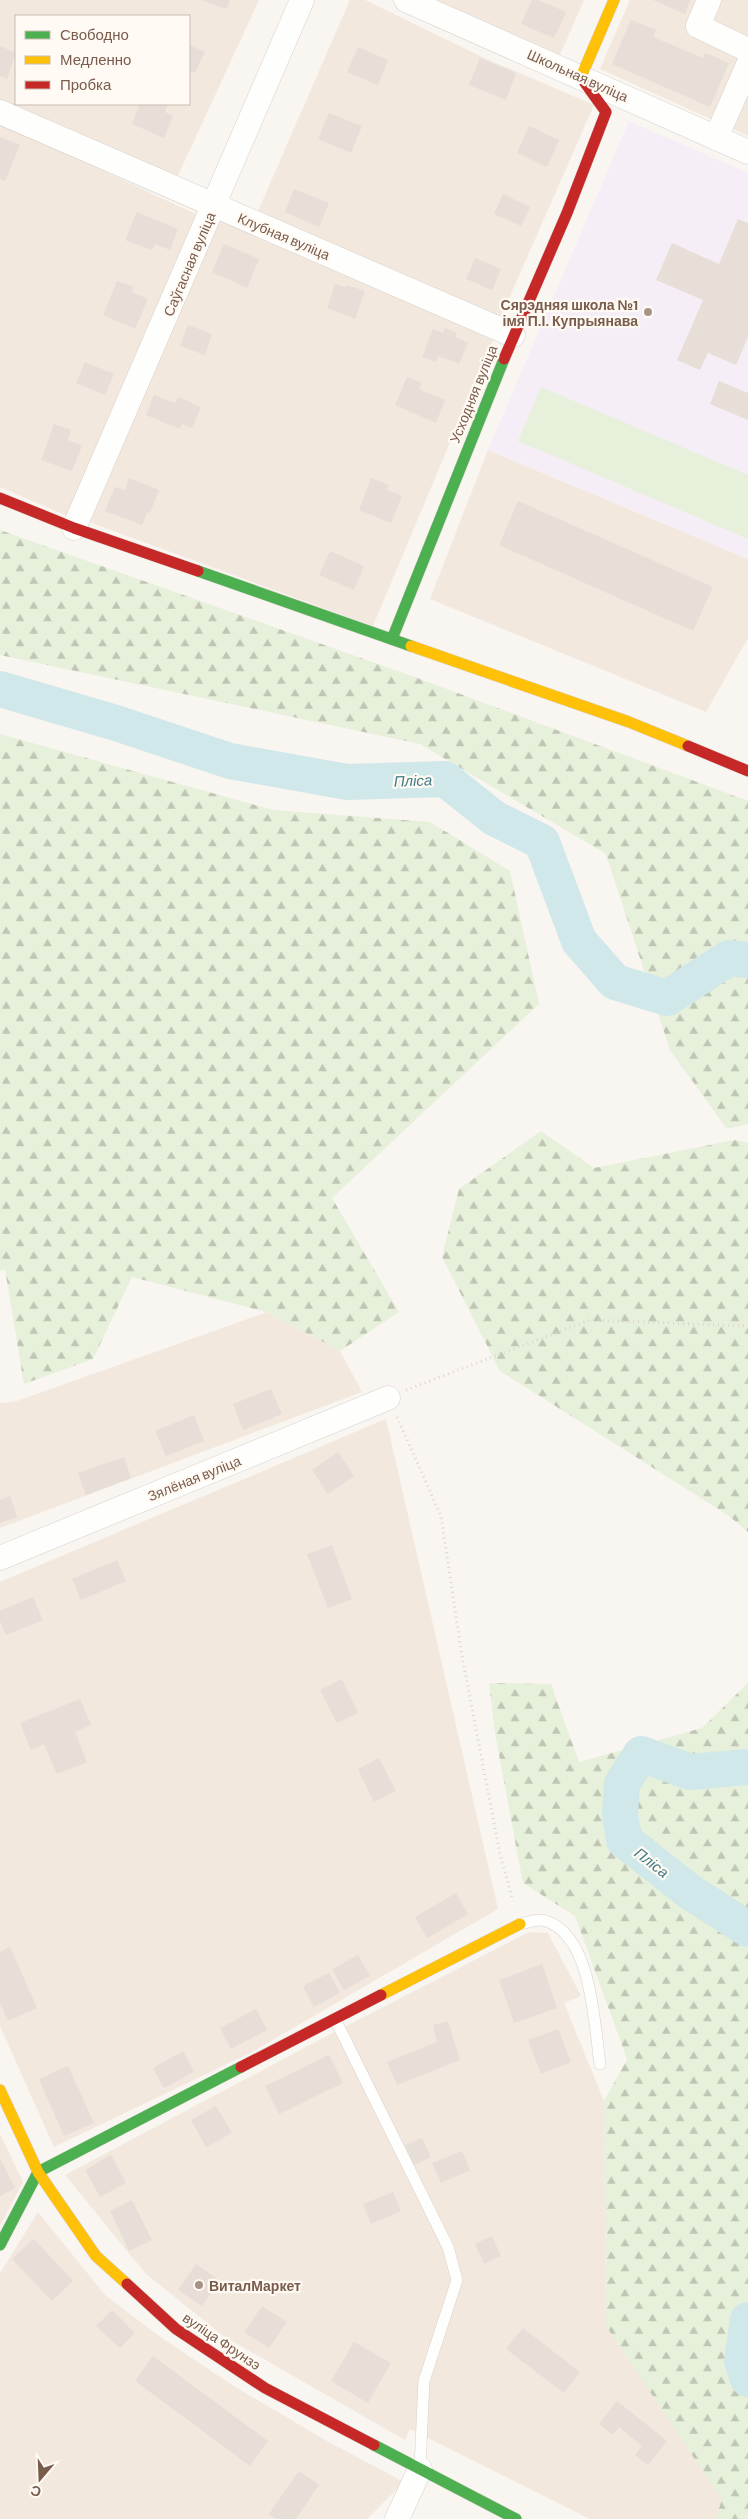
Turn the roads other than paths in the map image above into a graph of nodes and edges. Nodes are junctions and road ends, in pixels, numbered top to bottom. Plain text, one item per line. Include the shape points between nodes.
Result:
1 (302, 0) edge
2 (406, 0) edge
3 (614, 0) edge
4 (709, 0) edge
5 (748, 50) edge
6 (748, 65) edge
7 (582, 77) junction
8 (0, 112) edge
9 (716, 138) junction
10 (748, 152) edge
11 (214, 206) junction
12 (513, 335) junction
13 (0, 498) edge
14 (74, 528) junction
15 (392, 639) junction
16 (748, 771) edge
17 (388, 1398) road end
18 (0, 1558) edge
19 (520, 1924) joint
20 (334, 2018) junction
21 (600, 2064) dead end
22 (0, 2090) edge
23 (38, 2172) junction
24 (0, 2245) edge
25 (420, 2469) junction
26 (397, 2519) edge
27 (516, 2519) edge

1 - 11 street, Саўгасная вуліца
2 - 7 street, Школьная вуліца
3 - 7 street
4 - 5 street via 698,26
6 - 9 street
7 - 9 street, Школьная вуліца
7 - 12 street, Усходняя вуліца via 606,112 567,213
8 - 11 street, Клубная вуліца
9 - 10 street, Школьная вуліца
11 - 12 street, Клубная вуліца
11 - 14 street, Саўгасная вуліца
12 - 15 street, Усходняя вуліца
13 - 14 street
14 - 15 street
15 - 16 street via 629,722
17 - 18 street, Зялёная вуліца
19 - 20 street
19 - 21 lane via 544,1920 564,1930 578,1952 588,1986
20 - 23 street
20 - 25 lane via 448,2247 457,2280 424,2381
22 - 23 street, вуліца Фрунзэ
23 - 24 street
23 - 25 street, вуліца Фрунзэ via 96,2256 176,2329 265,2388
25 - 26 street
25 - 27 street, вуліца Фрунзэ

